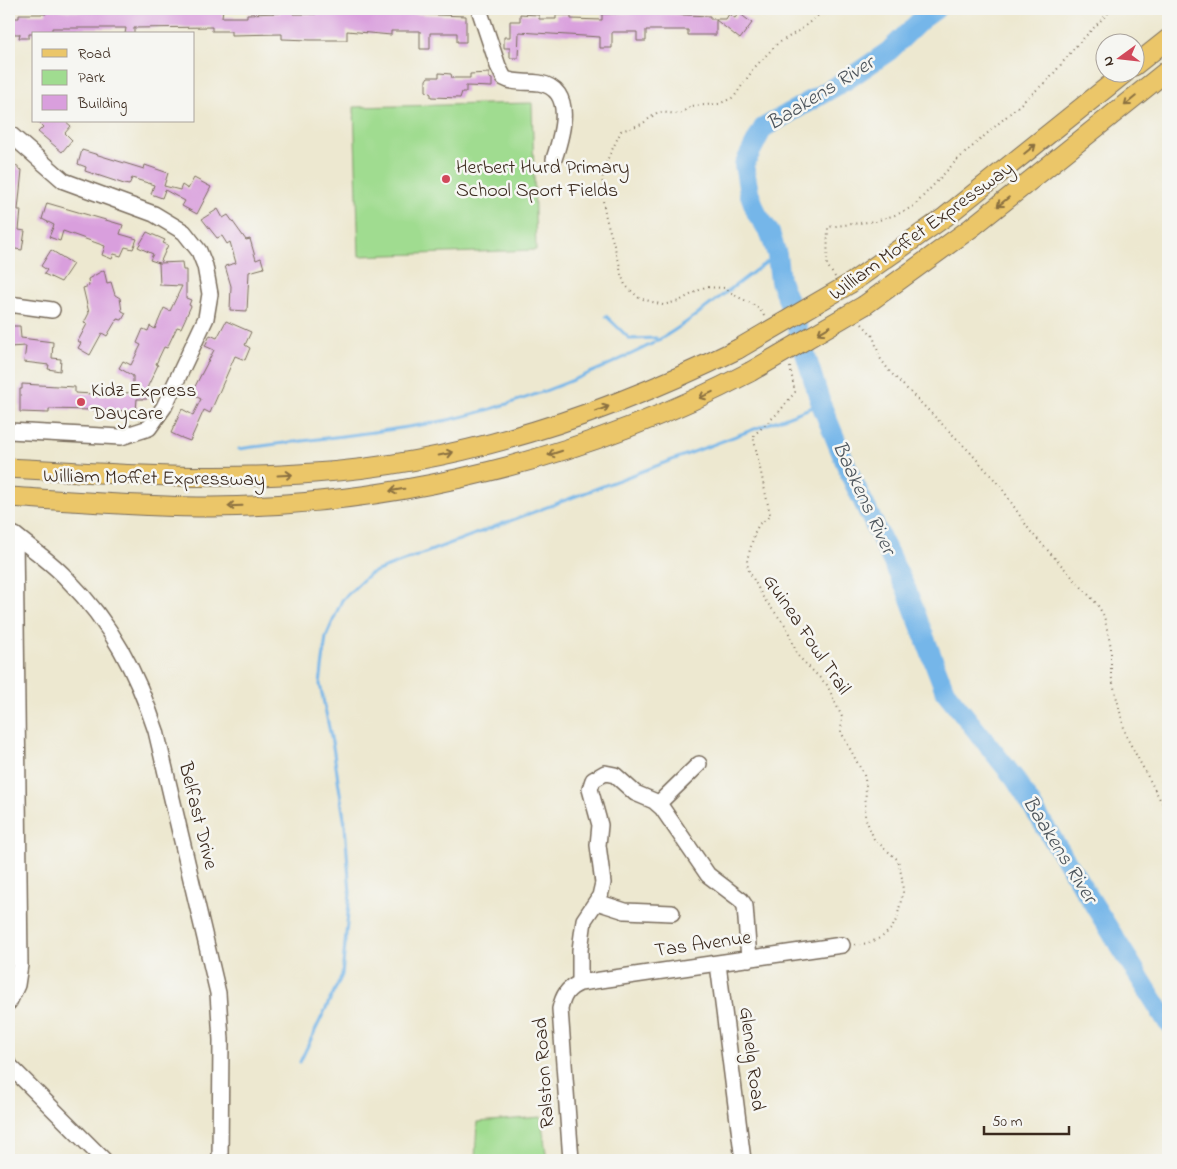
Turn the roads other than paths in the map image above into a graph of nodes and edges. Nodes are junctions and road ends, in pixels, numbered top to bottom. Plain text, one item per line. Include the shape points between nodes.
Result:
1 (479, 9) edge
2 (1168, 39) edge
3 (1144, 58) edge
4 (1168, 70) edge
5 (1114, 82) edge
6 (9, 133) edge
7 (554, 159) dead end
8 (9, 304) edge
9 (52, 310) dead end
10 (9, 431) edge
11 (9, 468) edge
12 (9, 497) edge
13 (12, 534) edge
14 (699, 764) dead end
15 (658, 804) junction
16 (597, 902) junction
17 (672, 913) dead end
18 (842, 944) road end
19 (748, 959) junction
20 (718, 964) junction
21 (575, 984) junction
22 (9, 1002) edge
23 (9, 1066) edge
24 (104, 1160) edge
25 (220, 1160) edge
26 (571, 1160) edge
27 (744, 1160) edge

1 - 7 street via 504,78 547,85 559,96 564,123
2 - 3 main road
4 -> 12 main road, William Moffet Expressway, bridge via 971,228 861,310 709,394 652,418 543,456 455,479 372,494 284,504 211,507
11 -> 5 main road, William Moffet Expressway, bridge via 248,477 315,473 403,462 532,433 584,416 664,385 738,349 844,283 945,217
6 - 10 street via 64,182 154,214 184,232 199,251 210,294 203,326 164,407 149,428 121,437
8 - 9 street
13 - 22 street via 20,965 17,985
13 - 25 street, Belfast Drive via 67,578 94,607 128,660 153,723 218,993
14 - 15 street
15 - 16 street via 636,793 615,775 605,773 593,780 590,789 600,825 598,845 603,875
15 - 19 street via 708,875 745,906
16 - 17 street via 625,912
16 - 21 street via 584,920
18 - 19 street, Tas Avenue
19 - 20 street, Tas Avenue
20 - 21 street, Tas Avenue
20 - 27 street, Glenelg Road
21 - 26 street, Ralston Road via 562,999 560,1009
23 - 24 street

